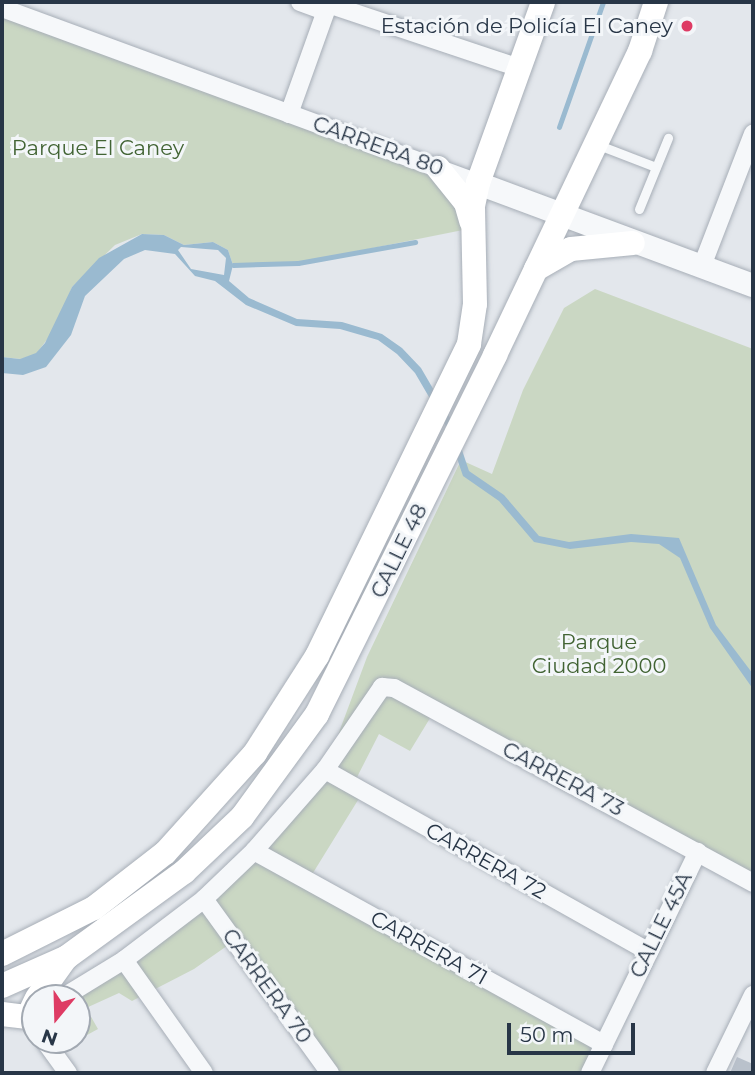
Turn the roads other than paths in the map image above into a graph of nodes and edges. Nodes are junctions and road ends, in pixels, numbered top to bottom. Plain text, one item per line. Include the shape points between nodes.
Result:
1 (300, 2) edge
2 (543, 2) edge
3 (656, 2) edge
4 (327, 6) edge
5 (2, 8) edge
6 (519, 68) junction
7 (289, 114) junction
8 (753, 134) edge
9 (668, 138) dead end
10 (595, 143) junction
11 (656, 167) junction
12 (438, 168) junction
13 (478, 183) junction
14 (639, 209) dead end
15 (561, 214) junction
16 (473, 228) junction
17 (633, 243) junction
18 (702, 267) junction
19 (533, 272) junction
20 (753, 285) edge
21 (325, 770) junction
22 (254, 852) junction
23 (698, 852) junction
24 (753, 883) edge
25 (204, 899) junction
26 (647, 951) junction
27 (2, 954) edge
28 (67, 957) junction
29 (124, 960) junction
30 (50, 984) edge
31 (85, 984) edge
32 (2, 986) edge
33 (753, 995) edge
34 (21, 1012) edge
35 (2, 1014) edge
36 (749, 1015) edge
37 (21, 1018) edge
38 (2, 1028) edge
39 (604, 1044) junction
40 (54, 1054) edge
41 (68, 1073) edge
42 (204, 1073) edge
43 (330, 1073) edge
44 (590, 1073) edge
45 (715, 1073) edge

1 - 4 street
2 - 6 main road, CALLE 48
3 - 10 main road, CALLE 48 via 639,51
4 - 6 street
4 - 7 street
5 - 7 street, CARRERA 80
6 - 13 main road, CALLE 48
7 - 12 street, CARRERA 80
8 - 18 street
9 - 11 lane
10 - 11 lane
10 - 15 main road, CALLE 48
11 - 14 lane
12 - 13 street, CARRERA 80
12 - 16 main road via 466,203
13 - 15 street, CARRERA 80
13 - 16 main road, CALLE 48
15 - 17 street, CARRERA 80
15 - 19 main road, CALLE 48
16 - 27 main road, CALLE 48 via 475,304 469,344 317,656 255,752 165,853 94,908
17 - 18 street, CARRERA 80
17 - 19 main road via 571,249
18 - 20 street, CARRERA 80
19 - 28 main road, CALLE 48 via 317,714 242,817 184,872
21 - 22 street
21 - 23 street, CARRERA 73 via 382,687 394,688
21 - 26 street, CARRERA 72
22 - 25 street
22 - 39 street, CARRERA 71
23 - 24 street, CARRERA 73
23 - 26 street, CALLE 45A
25 - 29 street
25 - 43 street, CARRERA 70
26 - 39 street, CALLE 45A
28 - 30 main road
28 - 32 main road, CALLE 48
29 - 31 street
29 - 42 street
33 - 36 street
34 - 35 main road
36 - 45 street
37 - 38 street
39 - 44 street, CALLE 45A
40 - 41 street

